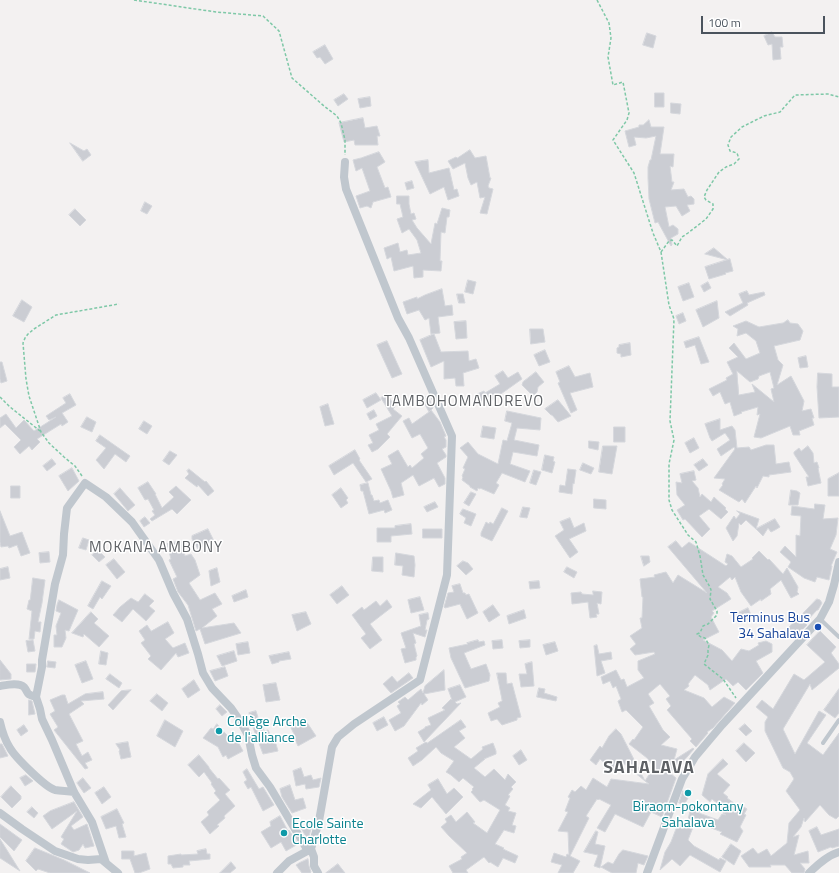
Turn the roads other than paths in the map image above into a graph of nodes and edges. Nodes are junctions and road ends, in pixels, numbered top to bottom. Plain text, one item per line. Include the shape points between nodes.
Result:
1 (345, 162) road end
2 (839, 562) edge
3 (820, 618) junction
4 (839, 637) edge
5 (0, 686) edge
6 (36, 697) junction
7 (839, 720) edge
8 (0, 722) edge
9 (823, 743) dead end
10 (74, 792) junction
11 (0, 813) edge
12 (309, 850) junction
13 (839, 852) edge
14 (106, 863) junction
15 (118, 873) edge
16 (277, 873) edge
17 (318, 873) edge
18 (648, 873) edge
19 (809, 873) edge

1 - 12 street via 346,189 398,318 452,436 447,575 420,680 354,724 338,737 332,747 319,821
2 - 3 street via 834,585
3 - 4 lane
3 - 18 street via 695,757 682,779
5 - 6 street via 24,686 31,696
6 - 10 street via 42,719
6 - 12 street via 55,584 63,555 67,508 85,483 106,497 132,522 159,560 187,619 203,673 212,688 240,721 248,735 256,768
7 - 9 lane
8 - 10 street via 10,748 22,763 54,790
10 - 14 street via 92,822
11 - 14 street via 55,851 78,859 101,859
12 - 16 street via 289,861
12 - 17 street via 314,857 314,866
13 - 19 street
14 - 15 street

